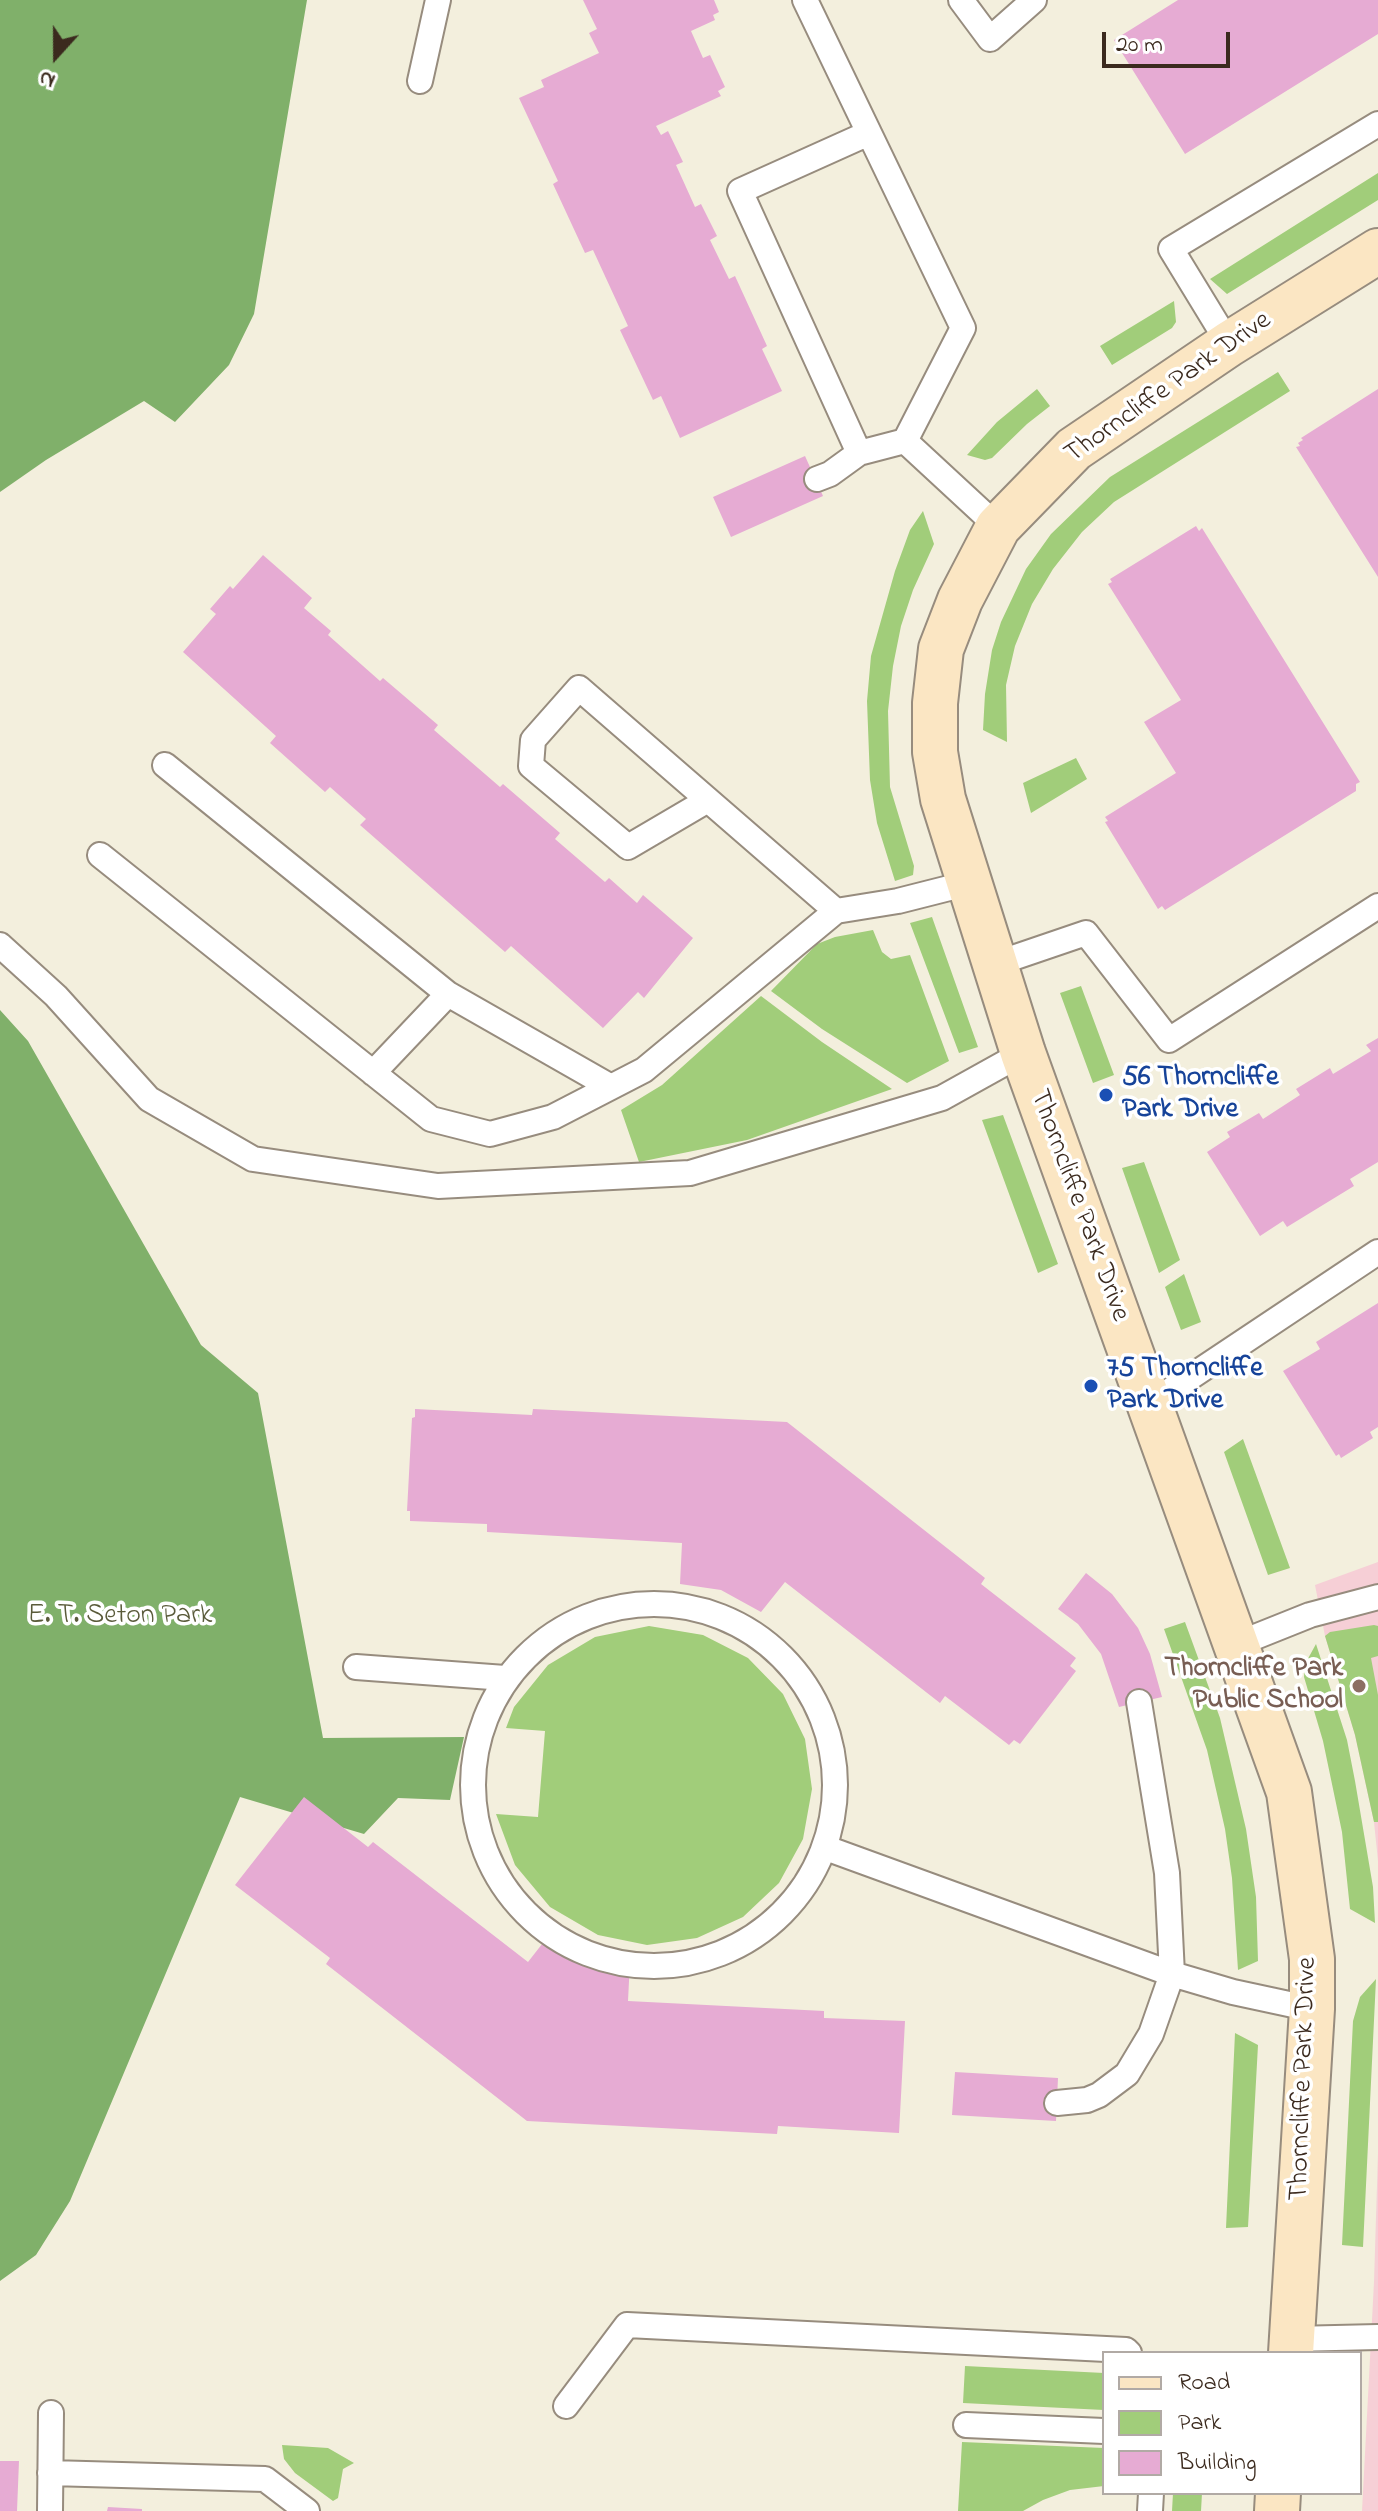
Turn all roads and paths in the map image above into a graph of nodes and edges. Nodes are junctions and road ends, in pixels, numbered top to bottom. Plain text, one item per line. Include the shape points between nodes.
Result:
1 (438, 0) edge
2 (805, 0) edge
3 (961, 0) edge
4 (1034, 0) edge
5 (420, 81) dead end
6 (1378, 124) edge
7 (869, 133) junction
8 (1378, 251) edge
9 (1229, 344) junction
10 (905, 441) junction
11 (859, 453) junction
12 (817, 479) dead end
13 (998, 527) junction
14 (165, 765) dead end
15 (708, 800) junction
16 (100, 855) dead end
17 (969, 883) junction
18 (1378, 906) edge
19 (836, 911) junction
20 (0, 945) edge
21 (995, 964) junction
22 (448, 994) junction
23 (1023, 1053) junction
24 (373, 1073) junction
25 (611, 1087) junction
26 (1378, 1252) edge
27 (1150, 1404) junction
28 (1378, 1597) edge
29 (1235, 1645) junction
30 (356, 1667) dead end
31 (505, 1678) junction
32 (1139, 1702) dead end
33 (826, 1848) junction
34 (1172, 1974) junction
35 (1312, 2009) junction
36 (1057, 2103) dead end
37 (1378, 2337) edge
38 (1291, 2346) edge
39 (1127, 2351) edge
40 (566, 2406) dead end
41 (51, 2413) dead end
42 (966, 2425) dead end
43 (1102, 2431) edge
44 (50, 2473) junction
45 (50, 2511) edge
46 (307, 2511) edge

1 - 5 lane
2 - 7 lane
3 - 4 lane via 990,39
6 - 9 lane via 1171,249
7 - 10 lane via 963,328
7 - 11 lane via 740,191
8 - 9 street, Thorncliffe Park Drive
9 - 13 street, Thorncliffe Park Drive via 1074,449
10 - 11 lane
10 - 13 lane
11 - 12 lane
13 - 17 street, Thorncliffe Park Drive via 941,649 935,703 935,752 943,799
14 - 22 lane
15 - 15 lane via 628,847 531,766 533,740 579,688
15 - 19 lane
16 - 24 lane
17 - 19 lane
17 - 21 street, Thorncliffe Park Drive
18 - 21 lane via 1169,1040 1086,933
19 - 25 lane via 644,1070
20 - 23 lane via 56,996 149,1099 253,1159 438,1186 690,1173 942,1098
21 - 23 street, Thorncliffe Park Drive
22 - 24 lane
22 - 25 lane
23 - 27 street, Thorncliffe Park Drive
24 - 25 lane via 431,1119 490,1134 553,1117
26 - 27 lane
27 - 29 street, Thorncliffe Park Drive
28 - 29 lane via 1310,1615
29 - 35 street, Thorncliffe Park Drive via 1289,1792 1312,1959
30 - 31 lane
31 - 33 lane via 546,1637 598,1611 656,1602 713,1612 751,1632 804,1681 830,1733 837,1790
31 - 33 lane via 478,1734 471,1795 485,1856 519,1908 568,1947 627,1966 690,1965 748,1942 795,1902
32 - 34 lane via 1165,1859
33 - 34 lane
34 - 35 lane
34 - 36 lane via 1151,2034 1127,2074 1087,2100
35 - 38 street, Thorncliffe Park Drive
37 - 38 lane
39 - 40 lane via 627,2325
41 - 44 lane
42 - 43 lane
44 - 45 lane
44 - 46 lane via 265,2479

